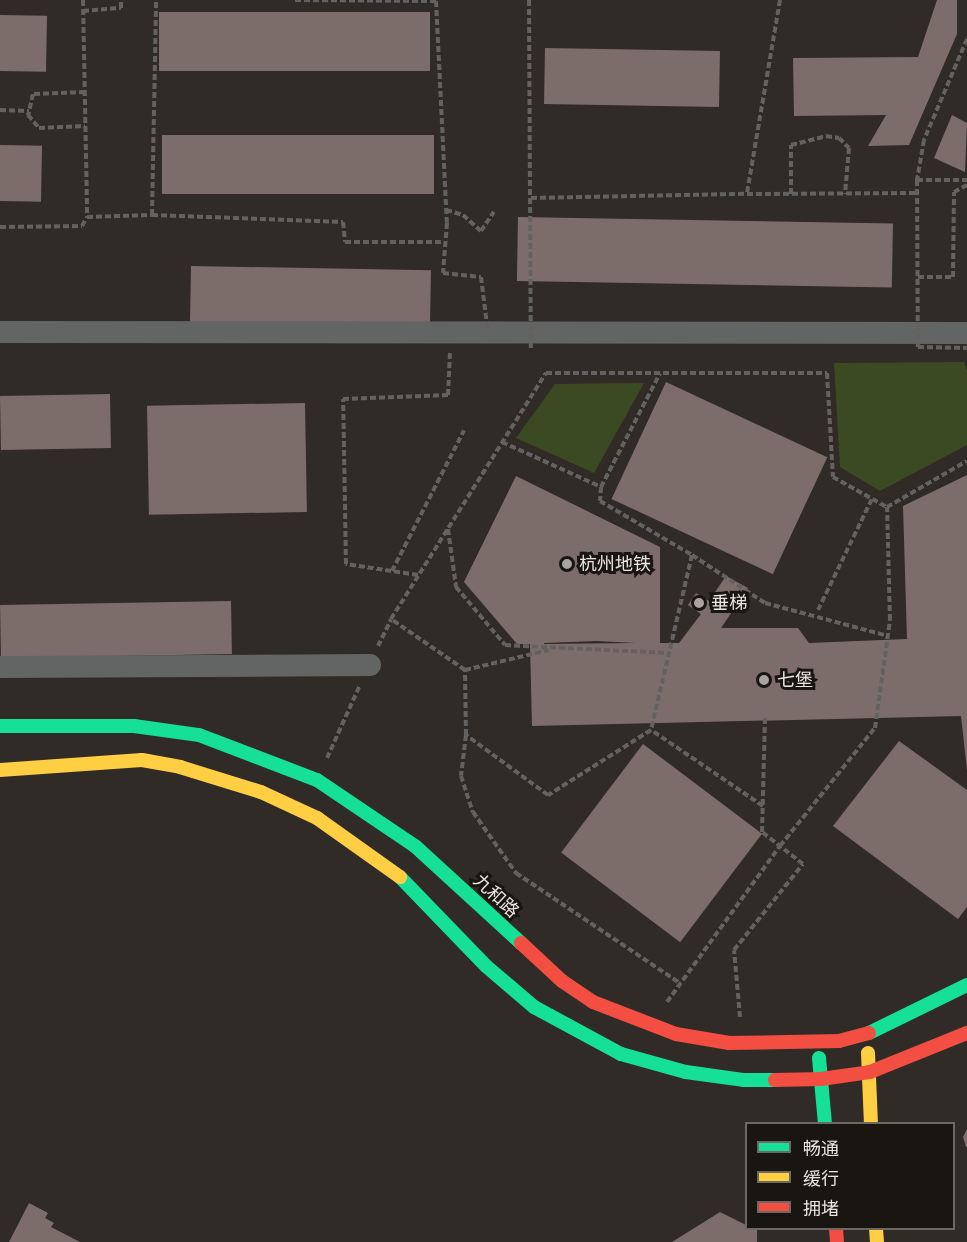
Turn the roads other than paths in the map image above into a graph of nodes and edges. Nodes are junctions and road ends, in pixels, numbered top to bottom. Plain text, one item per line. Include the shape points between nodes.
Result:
1 (0, 332) edge
2 (967, 333) edge
3 (370, 665) road end
4 (0, 667) edge
5 (0, 726) edge
6 (0, 770) edge
7 (967, 985) edge
8 (967, 1033) edge
9 (867, 1035) junction
10 (817, 1042) junction
11 (870, 1072) junction
12 (821, 1079) junction
13 (825, 1122) edge
14 (872, 1122) edge

1 - 2 street via 488,333 531,341
3 - 4 street
5 - 10 street, 九和路 via 134,726 199,735 317,780 414,846 561,981 593,1002 676,1034 729,1043
6 - 12 street via 142,760 180,766 261,792 317,818 394,871 486,966 534,1007 575,1033 621,1054 686,1072 744,1080
7 - 9 street, 九和路
8 - 11 street
9 - 10 street, 九和路
9 - 11 street
10 - 12 street
11 - 12 street
11 - 14 street
12 - 13 street

